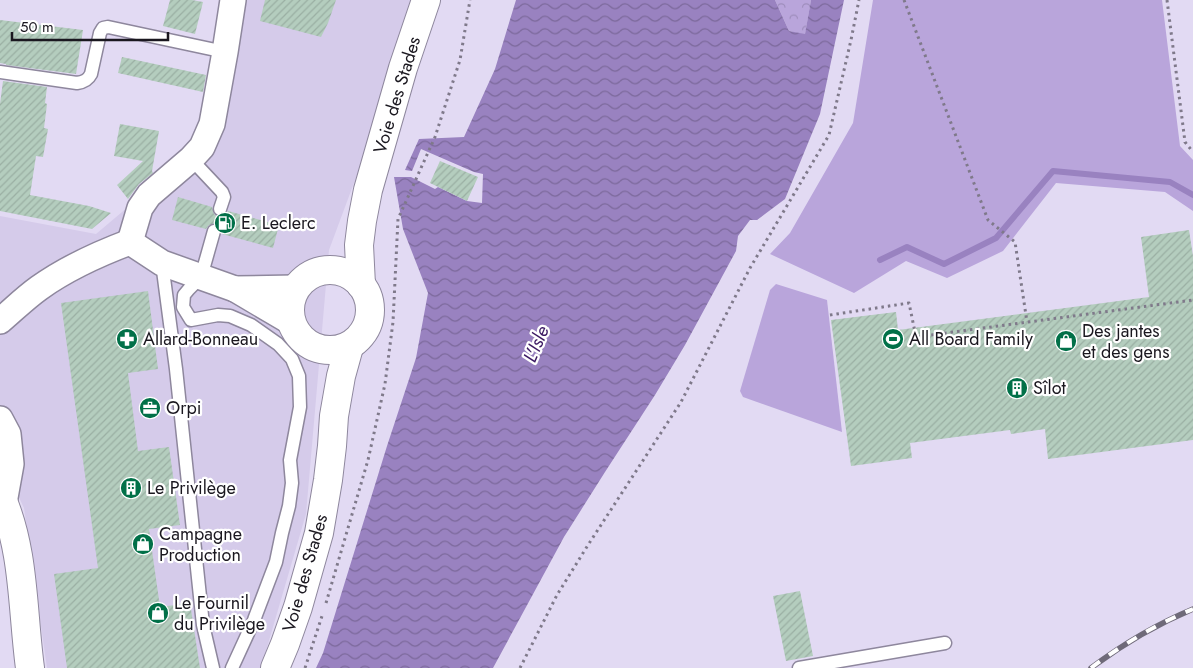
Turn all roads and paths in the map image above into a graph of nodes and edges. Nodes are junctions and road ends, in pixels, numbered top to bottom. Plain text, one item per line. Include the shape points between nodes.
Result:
1 (233, 0) edge
2 (426, 0) edge
3 (470, 0) edge
4 (859, 0) edge
5 (904, 0) edge
6 (1167, 0) edge
7 (225, 52) junction
8 (0, 72) edge
9 (1193, 152) edge
10 (191, 159) junction
11 (368, 190) junction
12 (220, 209) dead end
13 (214, 231) dead end
14 (130, 242) junction
15 (162, 263) junction
16 (322, 270) junction
17 (201, 277) junction
18 (361, 284) junction
19 (295, 288) junction
20 (235, 289) junction
21 (1193, 300) edge
22 (830, 316) dead end
23 (191, 320) junction
24 (0, 321) edge
25 (291, 322) junction
26 (1027, 322) junction
27 (170, 327) junction
28 (348, 347) junction
29 (313, 348) junction
30 (334, 416) junction
31 (0, 419) edge
32 (1, 502) edge
33 (945, 642) dead end
34 (21, 668) edge
35 (30, 668) edge
36 (213, 668) edge
37 (232, 668) edge
38 (275, 668) edge
39 (306, 668) edge
40 (520, 668) edge
41 (799, 668) edge

1 - 7 street
2 - 11 main road, Voie des Stades
3 - 39 path via 460,60 435,138 398,219 393,322 384,384 356,504
4 - 40 path via 829,135 750,268 681,402 558,595
5 - 26 path via 988,220 1015,242
6 - 9 path via 1185,142
7 - 8 lane via 108,27 100,33 91,74 83,82
7 - 10 street via 212,124 202,147
10 - 12 lane via 222,192 224,197
10 - 14 street via 149,195 140,208
11 - 16 main road, Voie des Stades via 342,242
11 - 18 main road, Voie des Stades via 359,245
13 - 17 lane
14 - 15 street
14 - 24 street via 66,271 39,288
15 - 17 street
15 - 27 lane
16 - 18 main road via 343,272
16 - 19 main road via 302,280
17 - 20 street
17 - 23 lane via 184,295 183,307
18 - 28 main road via 367,295 370,319 366,330
19 - 20 street
19 - 25 main road via 289,311
20 - 25 street
21 - 26 path
22 - 26 path via 909,303 916,337
23 - 27 lane
23 - 37 lane via 230,316 251,325 278,344 292,359 298,376 300,408 290,460 290,506 276,562
25 - 29 main road via 296,333
27 - 36 lane via 203,625
28 - 29 main road via 331,351
28 - 30 main road, Voie des Stades
29 - 30 main road, Voie des Stades via 325,376
30 - 38 main road, Voie des Stades via 320,533 298,607
31 - 32 street via 8,434 12,464
32 - 34 main road via 14,569
32 - 35 main road via 13,530 21,568
33 - 41 lane

